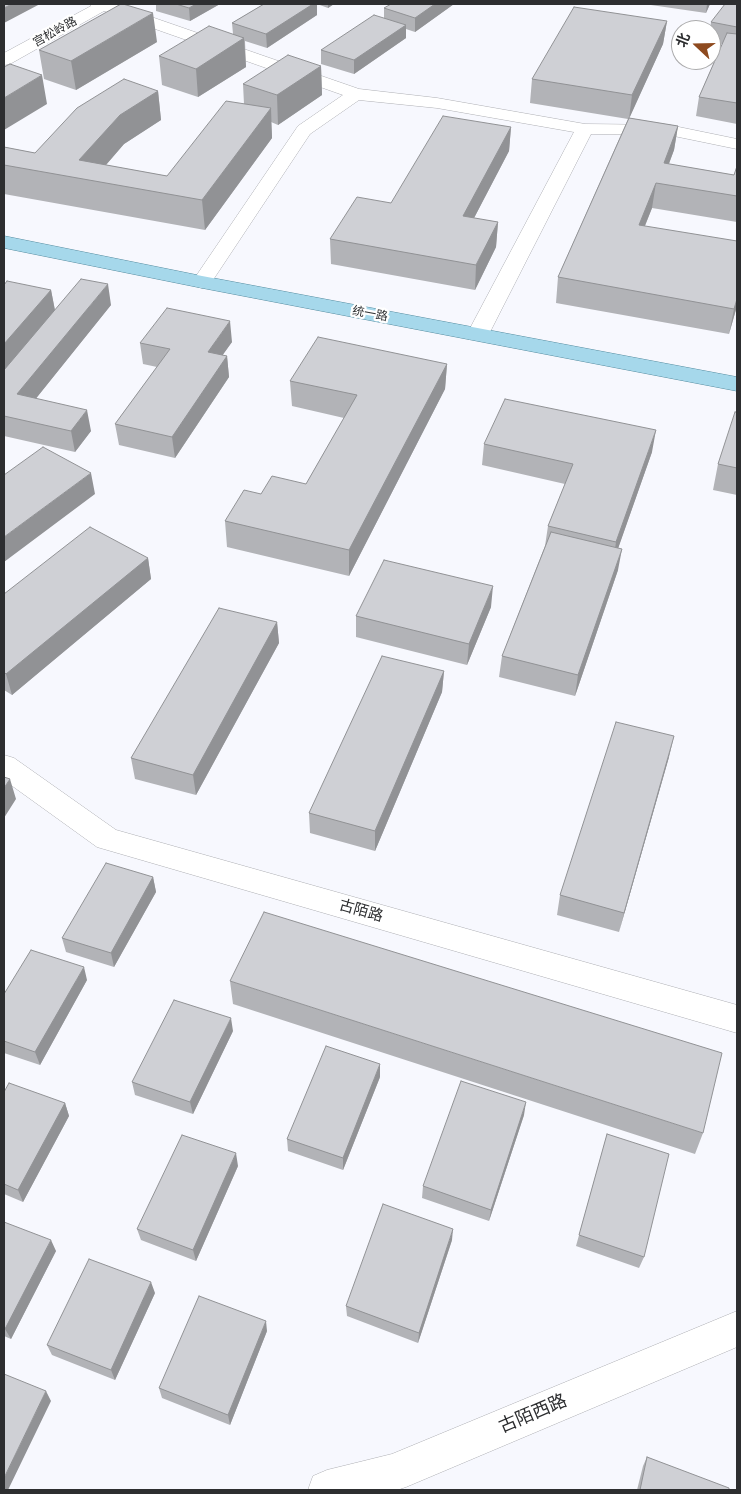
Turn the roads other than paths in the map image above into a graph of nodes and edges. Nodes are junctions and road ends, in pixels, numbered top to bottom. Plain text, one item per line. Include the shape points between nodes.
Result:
1 (103, 4) edge
2 (4, 60) edge
3 (356, 94) junction
4 (585, 129) junction
5 (737, 144) edge
6 (4, 242) edge
7 (4, 260) edge
8 (202, 282) junction
9 (478, 334) junction
10 (737, 384) edge
11 (737, 400) edge
12 (4, 766) edge
13 (737, 1019) edge
14 (737, 1329) edge
15 (327, 1490) edge

1 - 2 street, 宫松岭路
1 - 3 street
3 - 4 street via 437,103
3 - 8 street via 304,130
4 - 5 street via 669,130
4 - 9 street
6 - 8 main road, 统一路
7 - 11 main road, 统一路
8 - 9 main road, 统一路
9 - 10 main road, 统一路
12 - 13 street, 古陌路 via 107,839
14 - 15 street, 古陌西路 via 392,1472

